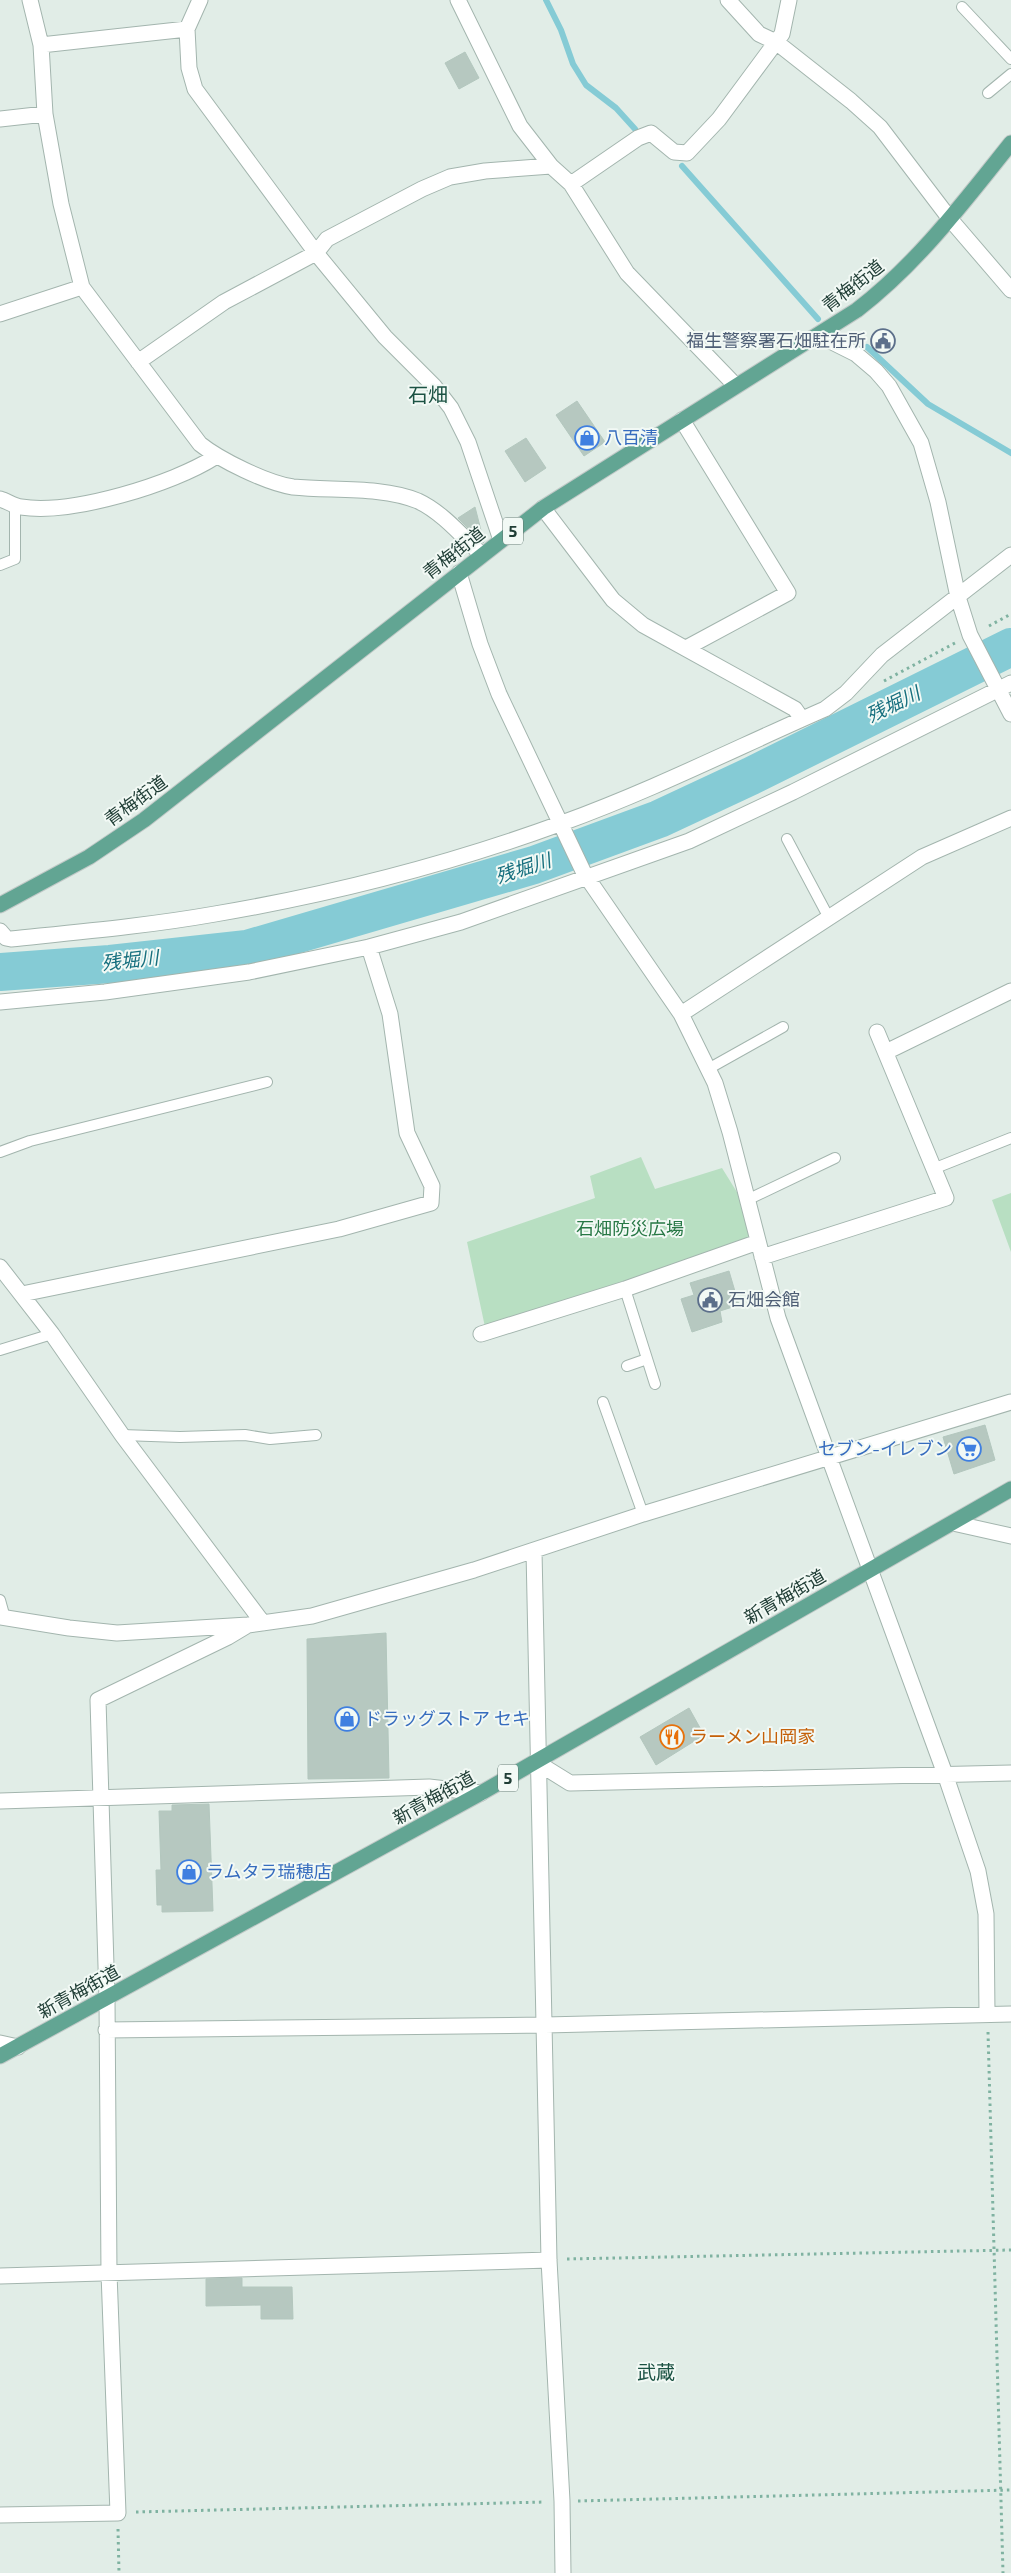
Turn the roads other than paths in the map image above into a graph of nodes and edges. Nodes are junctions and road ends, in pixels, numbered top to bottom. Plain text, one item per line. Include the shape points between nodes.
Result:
1 (30, 0) edge
2 (200, 0) edge
3 (458, 0) edge
4 (728, 0) edge
5 (789, 0) edge
6 (962, 7) dead end
7 (187, 30) junction
8 (776, 42) junction
9 (41, 45) junction
10 (1011, 59) edge
11 (1011, 74) edge
12 (988, 93) dead end
13 (45, 114) junction
14 (0, 119) edge
15 (1011, 143) edge
16 (552, 166) junction
17 (571, 184) junction
18 (950, 219) junction
19 (316, 253) junction
20 (82, 287) junction
21 (1011, 290) edge
22 (0, 314) edge
23 (818, 335) junction
24 (138, 362) junction
25 (736, 386) junction
26 (682, 420) junction
27 (215, 457) junction
28 (0, 498) edge
29 (15, 504) junction
30 (543, 508) junction
31 (501, 540) junction
32 (482, 555) junction
33 (1011, 556) edge
34 (0, 565) edge
35 (459, 573) junction
36 (958, 597) junction
37 (686, 648) junction
38 (1001, 684) edge
39 (1011, 714) edge
40 (802, 719) junction
41 (1011, 818) edge
42 (561, 825) junction
43 (787, 839) dead end
44 (586, 876) junction
45 (0, 905) edge
46 (829, 918) junction
47 (0, 931) edge
48 (369, 947) junction
49 (1011, 991) edge
50 (0, 1002) edge
51 (681, 1014) junction
52 (783, 1027) dead end
53 (877, 1032) dead end
54 (886, 1052) junction
55 (708, 1069) junction
56 (267, 1082) dead end
57 (1011, 1138) edge
58 (0, 1152) edge
59 (835, 1158) dead end
60 (933, 1169) junction
61 (747, 1200) junction
62 (758, 1242) junction
63 (762, 1257) junction
64 (0, 1267) edge
65 (625, 1289) junction
66 (22, 1294) junction
67 (52, 1334) junction
68 (481, 1334) dead end
69 (0, 1350) edge
70 (647, 1359) junction
71 (626, 1366) dead end
72 (654, 1384) dead end
73 (603, 1402) dead end
74 (1011, 1402) edge
75 (122, 1435) junction
76 (316, 1436) dead end
77 (828, 1458) junction
78 (1011, 1489) edge
79 (643, 1514) junction
80 (953, 1523) junction
81 (1011, 1536) edge
82 (534, 1551) junction
83 (868, 1571) junction
84 (0, 1600) edge
85 (2, 1617) edge
86 (255, 1624) junction
87 (536, 1762) junction
88 (1011, 1772) edge
89 (945, 1774) junction
90 (480, 1793) junction
91 (102, 1798) junction
92 (0, 1801) edge
93 (107, 1999) junction
94 (987, 2014) junction
95 (1011, 2014) edge
96 (545, 2025) junction
97 (106, 2030) junction
98 (0, 2043) edge
99 (18, 2047) junction
100 (0, 2056) edge
101 (549, 2260) junction
102 (109, 2273) junction
103 (0, 2276) edge
104 (0, 2515) edge
105 (564, 2573) edge

1 - 9 street
2 - 7 street
3 - 16 street via 520,126
4 - 8 street via 759,34
5 - 8 street via 782,34
6 - 10 lane
7 - 9 street
7 - 19 street via 189,68 195,89
8 - 17 street via 719,119 687,153 674,152 652,133 638,138
8 - 18 street via 851,100 880,127
9 - 13 street
11 - 12 lane
13 - 14 street
13 - 20 street via 61,204
15 - 18 main road, 青梅街道 / 5
16 - 17 street
16 - 19 street via 462,174 438,182 327,240
17 - 25 street via 627,273
18 - 21 street
18 - 23 main road, 青梅街道 / 5 via 890,282 857,310
19 - 24 street via 224,302
19 - 31 street via 385,337 434,386 451,408 468,442
20 - 22 street
20 - 24 street
23 - 25 main road, 青梅街道 / 5
23 - 36 street via 856,354 876,371 889,386 921,443 938,502
24 - 27 street via 200,444
25 - 26 main road, 青梅街道 / 5
26 - 30 main road, 青梅街道 / 5
26 - 37 street via 788,593
27 - 29 street via 198,468 157,484 103,500 45,508
27 - 32 street via 291,486 391,494 419,502 455,529
28 - 29 street
29 - 34 lane via 15,559
30 - 31 main road, 青梅街道 / 5
30 - 37 street via 614,600 643,625
31 - 32 main road, 青梅街道 / 5
32 - 35 main road, 青梅街道 / 5
33 - 36 street
35 - 42 street via 499,694
35 - 45 main road, 青梅街道 / 5 via 144,820 89,857
36 - 38 street via 977,648
36 - 40 street via 882,655 846,693 825,709
37 - 40 street via 795,709
38 - 39 street
38 - 44 street via 793,792 689,841
40 - 42 street via 649,790
41 - 46 street via 922,858
42 - 44 street
42 - 47 street via 410,871 261,906 155,924 21,938 6,938
43 - 46 lane
44 - 48 street via 462,922
44 - 51 street
46 - 51 street
48 - 50 street via 190,981
48 - 66 street via 390,1014 407,1133 432,1186 432,1203 339,1229
49 - 54 street
51 - 55 street
52 - 55 lane
53 - 54 street
54 - 60 street
55 - 61 street via 730,1132
56 - 58 lane via 30,1141
57 - 60 lane
59 - 61 lane
60 - 63 street via 946,1198
61 - 62 street
62 - 63 street
62 - 65 street
63 - 77 street via 778,1318
64 - 66 street
65 - 68 street
65 - 70 lane
66 - 67 street
67 - 69 lane
67 - 75 street
70 - 71 lane
70 - 72 lane
73 - 79 lane
74 - 77 street
75 - 76 lane via 180,1438 245,1435 270,1439
75 - 86 street
77 - 79 street
77 - 83 street
78 - 80 main road, 新青梅街道 / 5
79 - 82 street
80 - 81 street
80 - 83 main road, 新青梅街道 / 5
82 - 86 street via 312,1616
82 - 87 street
83 - 87 main road, 新青梅街道 / 5
83 - 89 street
84 - 85 lane
85 - 86 street via 117,1632
86 - 91 street via 98,1700
87 - 89 street via 570,1783
87 - 90 main road, 新青梅街道 / 5
87 - 96 street
88 - 89 street
89 - 94 street via 978,1872 986,1914
90 - 91 street via 429,1787
90 - 93 main road, 新青梅街道 / 5
91 - 92 street
91 - 93 street
93 - 97 street
93 - 99 main road, 新青梅街道 / 5
94 - 95 street
94 - 96 street
96 - 97 street
96 - 101 street
97 - 102 street
98 - 99 street
99 - 100 main road, 新青梅街道 / 5
101 - 102 street
101 - 105 street
102 - 103 street
102 - 104 street via 118,2513

